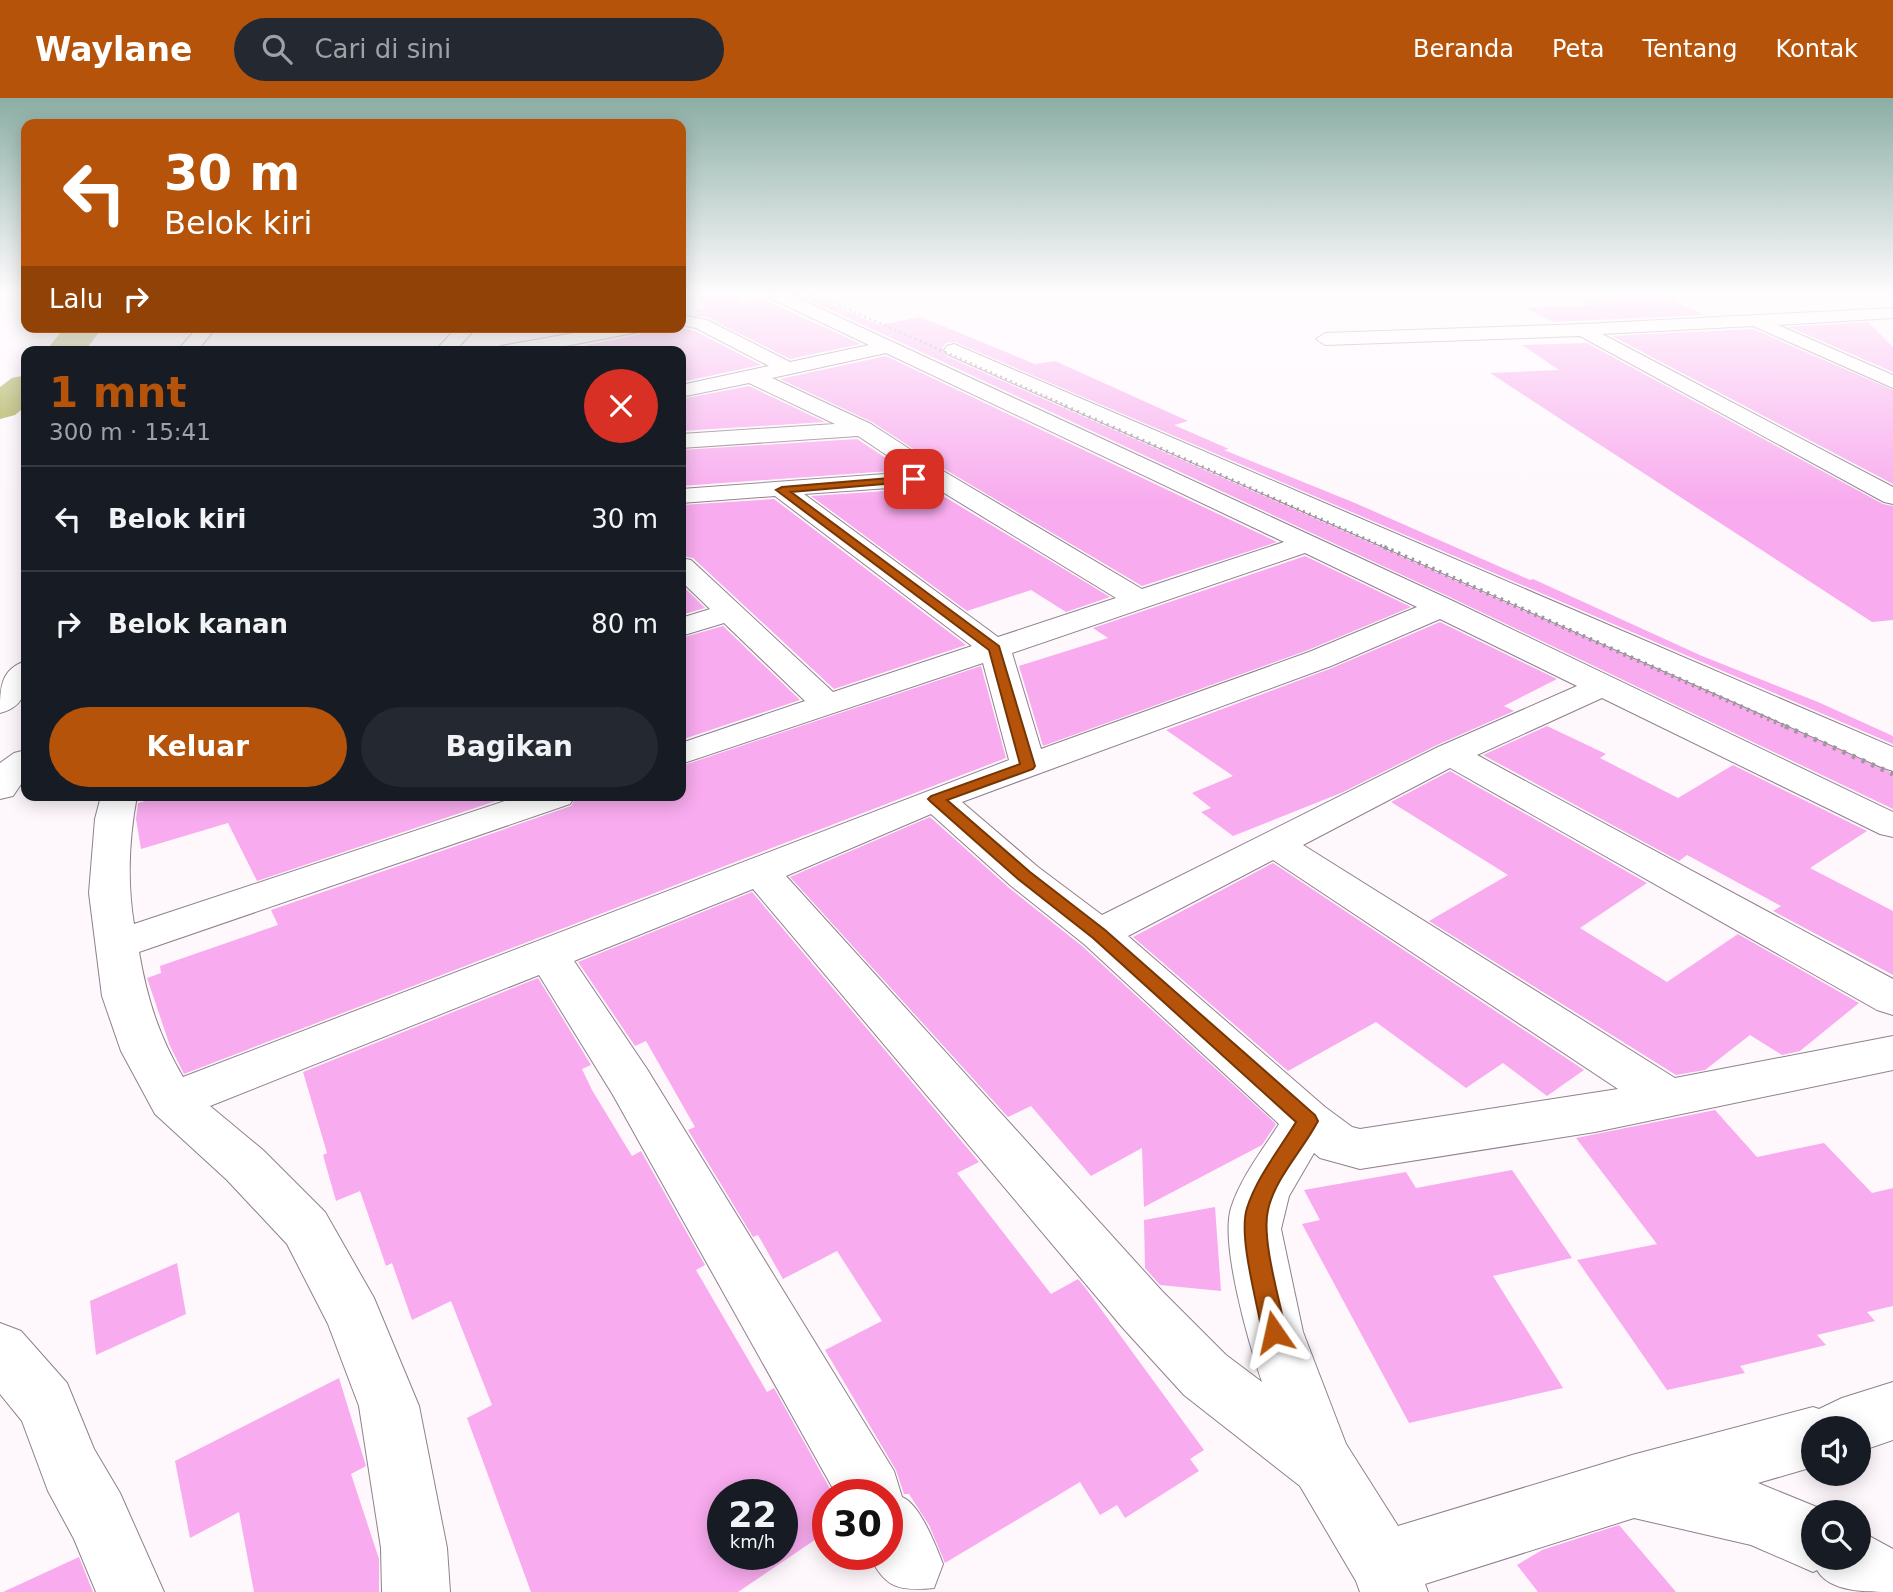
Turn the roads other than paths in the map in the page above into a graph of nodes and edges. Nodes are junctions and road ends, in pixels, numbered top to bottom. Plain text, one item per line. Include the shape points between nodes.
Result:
1 (779, 364) edge
2 (807, 364) edge
3 (921, 364) edge
4 (986, 364) edge
5 (1642, 364) edge
6 (1852, 364) edge
7 (787, 368) junction
8 (752, 376) junction
9 (1893, 382) edge
10 (686, 388) edge
11 (863, 429) junction
12 (686, 441) edge
13 (936, 477) junction
14 (782, 490) junction
15 (686, 496) edge
16 (1893, 497) edge
17 (1308, 543) junction
18 (686, 571) edge
19 (1140, 600) junction
20 (1443, 607) junction
21 (730, 612) junction
22 (686, 625) edge
23 (995, 649) junction
24 (21, 677) edge
25 (1602, 686) junction
26 (0, 703) edge
27 (828, 705) junction
28 (0, 748) edge
29 (21, 748) edge
30 (686, 752) edge
31 (1450, 754) junction
32 (1893, 760) edge
33 (21, 764) edge
34 (1028, 766) junction
35 (0, 789) edge
36 (936, 799) junction
37 (118, 801) edge
38 (542, 801) edge
39 (1893, 826) edge
40 (1275, 844) junction
41 (760, 872) junction
42 (1099, 934) junction
43 (116, 944) junction
44 (548, 954) junction
45 (1893, 999) edge
46 (1893, 1053) edge
47 (1671, 1098) junction
48 (172, 1101) junction
49 (1308, 1121) junction
50 (0, 1350) edge
51 (1893, 1411) edge
52 (1871, 1418) edge
53 (1801, 1440) edge
54 (1322, 1464) junction
55 (862, 1479) edge
56 (1632, 1487) junction
57 (1801, 1532) edge
58 (1866, 1570) edge
59 (1389, 1578) edge
60 (1893, 1586) edge
61 (130, 1592) edge
62 (416, 1592) edge

1 - 7 street
2 - 7 street
3 - 17 street
4 - 32 street
5 - 16 street
6 - 9 street
7 - 8 street
8 - 10 street
8 - 11 street
11 - 12 street
11 - 13 street
13 - 14 street
13 - 19 street
14 - 15 street
14 - 23 street
17 - 19 street
17 - 20 street
18 - 21 street
19 - 23 street
20 - 25 street
20 - 34 street via 1320,659
21 - 22 street
21 - 27 street
23 - 27 street
23 - 34 street
24 - 26 street
25 - 31 street
25 - 39 street
27 - 30 street
28 - 29 street
31 - 40 street
31 - 45 street
33 - 35 street
34 - 36 street
36 - 41 street
36 - 42 street
37 - 43 street via 109,892
38 - 43 street
40 - 42 street
40 - 47 street
41 - 44 street
41 - 54 street via 1142,1309 1205,1375
42 - 49 street
43 - 48 street via 124,996 144,1051
44 - 48 street
44 - 55 street via 630,1082
46 - 47 street
47 - 49 street via 1360,1149 1338,1144
48 - 62 street via 245,1165 306,1228 354,1316 389,1406 414,1548
49 - 54 street via 1265,1189 1254,1229 1274,1332
50 - 61 street via 46,1404 70,1469 97,1516
51 - 52 street
53 - 56 street
54 - 59 street
56 - 57 street via 1711,1502
56 - 59 street
58 - 60 street

